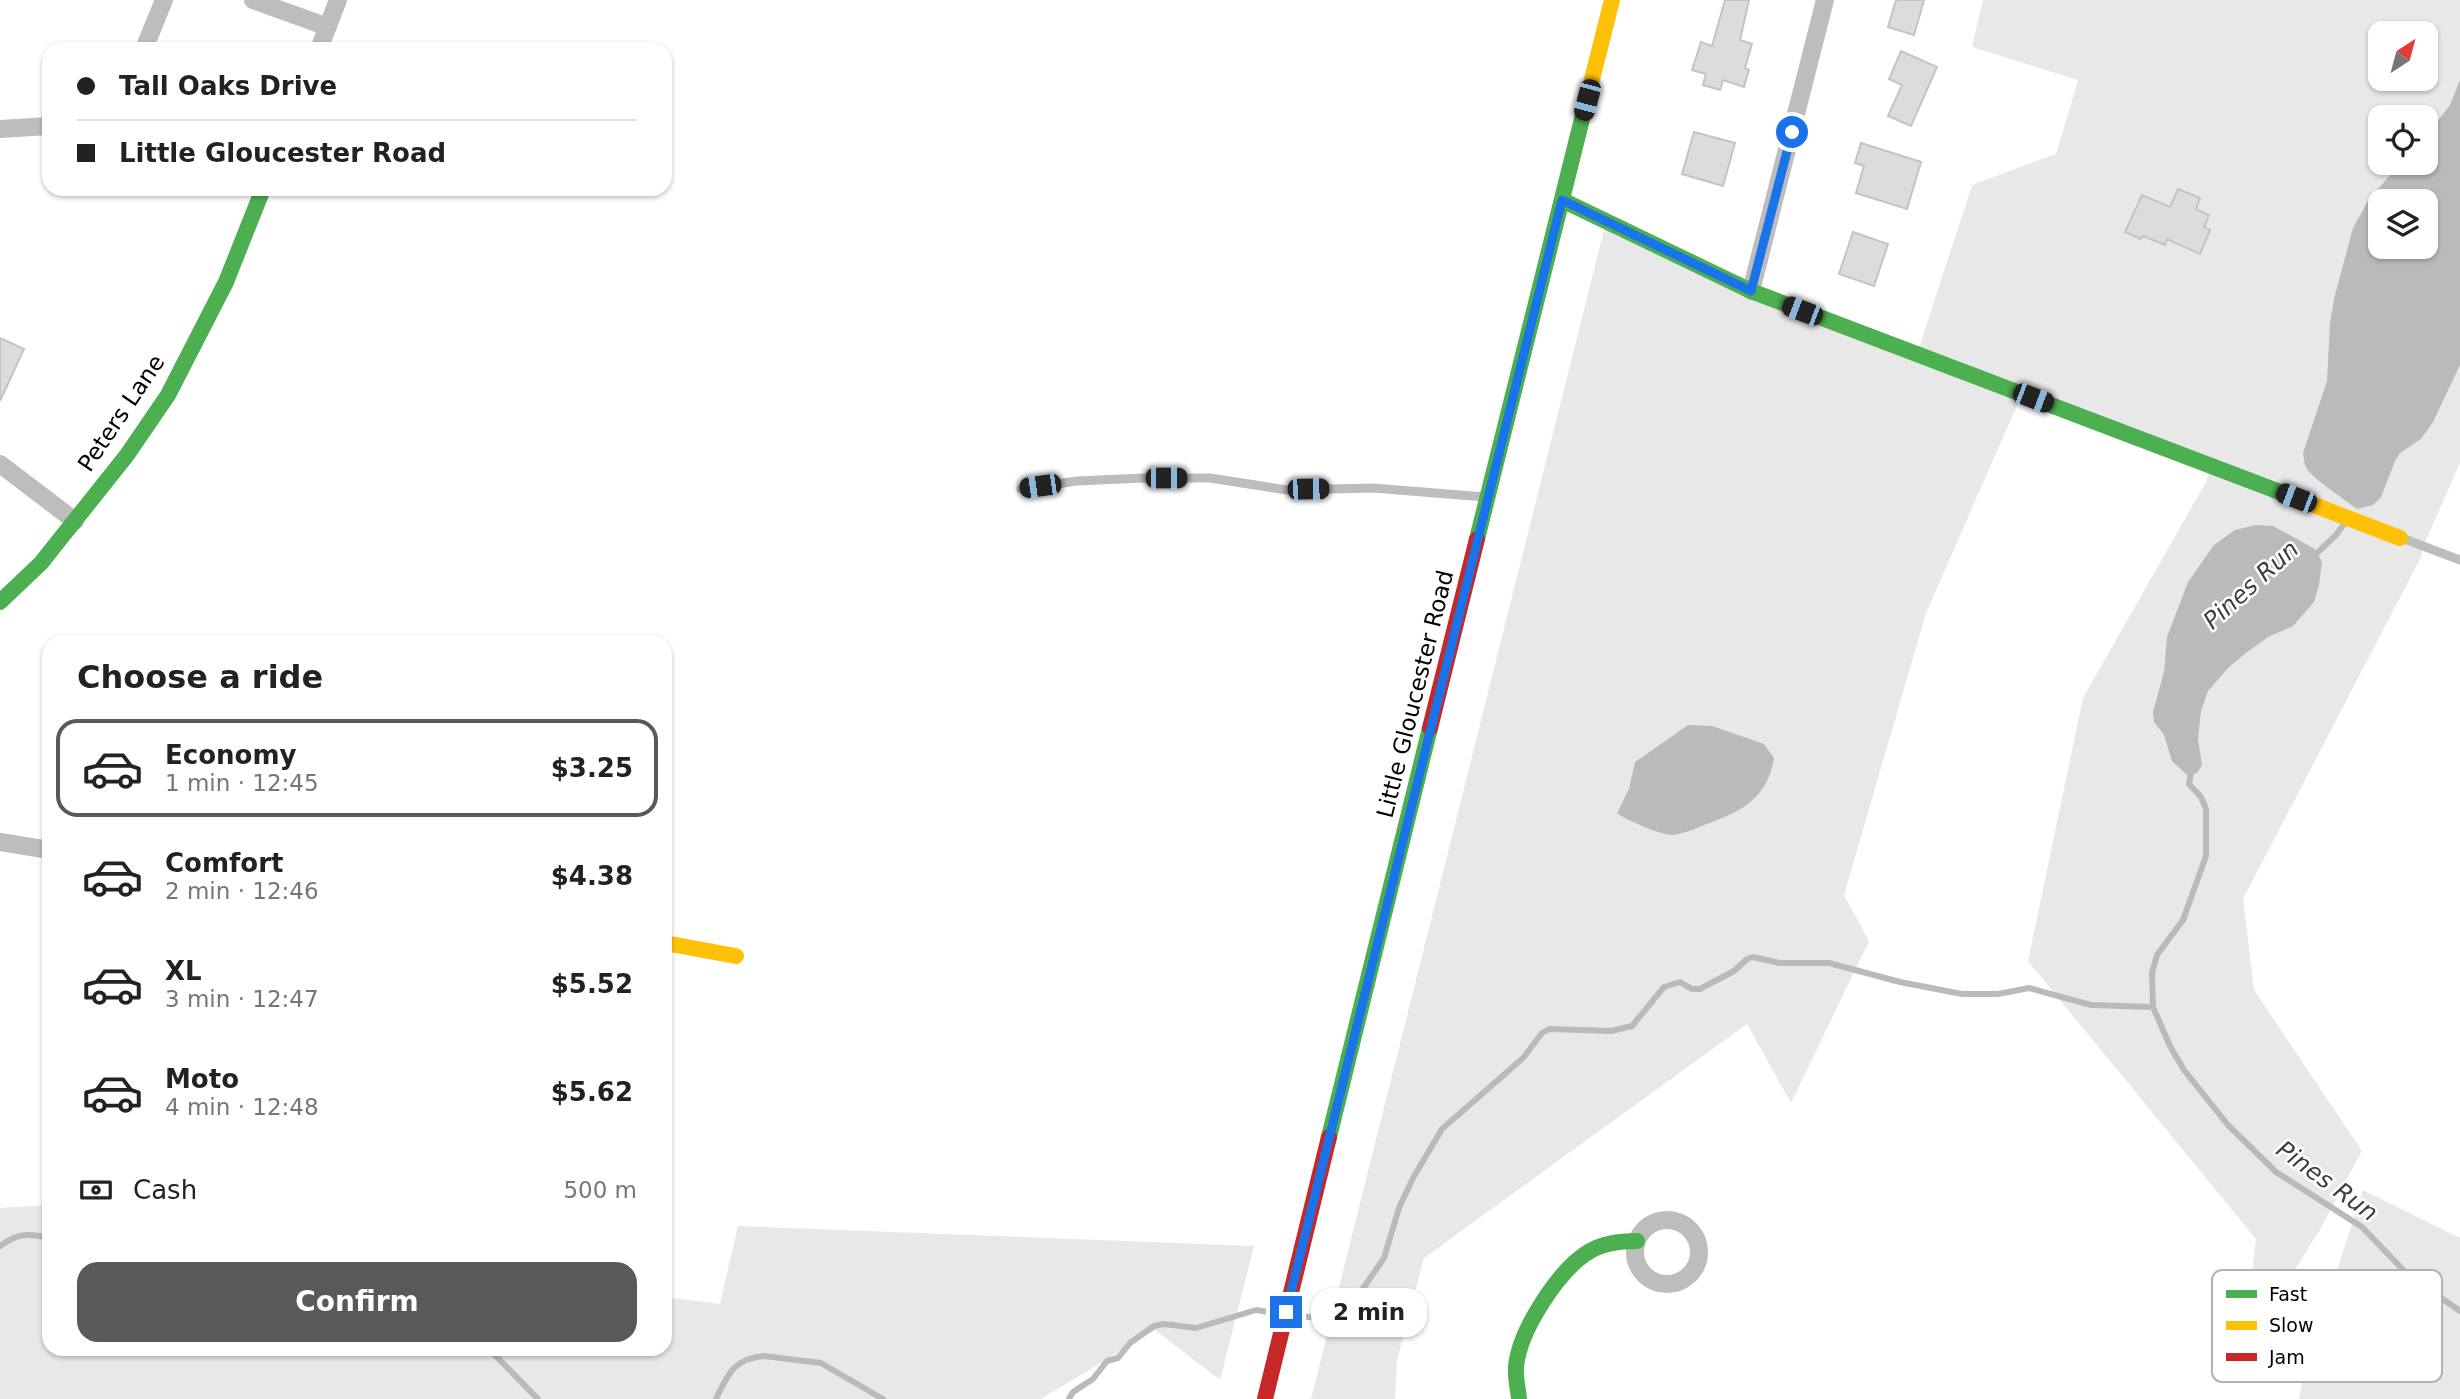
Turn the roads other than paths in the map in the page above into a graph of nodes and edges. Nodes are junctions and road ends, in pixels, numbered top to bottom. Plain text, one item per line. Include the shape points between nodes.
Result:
1 (164, 0) edge
2 (253, 0) edge
3 (338, 0) edge
4 (1612, 0) edge
5 (1825, 0) edge
6 (328, 27) junction
7 (147, 42) edge
8 (322, 42) edge
9 (42, 126) edge
10 (0, 129) edge
11 (260, 196) edge
12 (1562, 200) junction
13 (1751, 291) junction
14 (0, 464) edge
15 (1021, 489) dead end
16 (1487, 497) junction
17 (75, 521) junction
18 (2400, 538) joint
19 (2460, 560) edge
20 (0, 602) edge
21 (0, 842) edge
22 (42, 849) edge
23 (672, 944) edge
24 (736, 956) dead end
25 (1637, 1241) dead end
26 (1265, 1399) edge
27 (1519, 1399) edge

1 - 7 street
2 - 6 street
3 - 6 street
4 - 12 street, Little Gloucester Road
5 - 13 street
6 - 8 street
9 - 10 street
11 - 17 street, Peters Lane via 226,282 168,395
12 - 13 street
12 - 16 street, Little Gloucester Road
13 - 18 street
14 - 17 street
15 - 16 lane via 1077,481 1210,478 1287,490 1373,488
16 - 26 street, Little Gloucester Road
17 - 20 street, Peters Lane via 41,563
18 - 19 lane
21 - 22 street
23 - 24 street
25 - 27 street via 1597,1247 1563,1277 1528,1327 1516,1364

